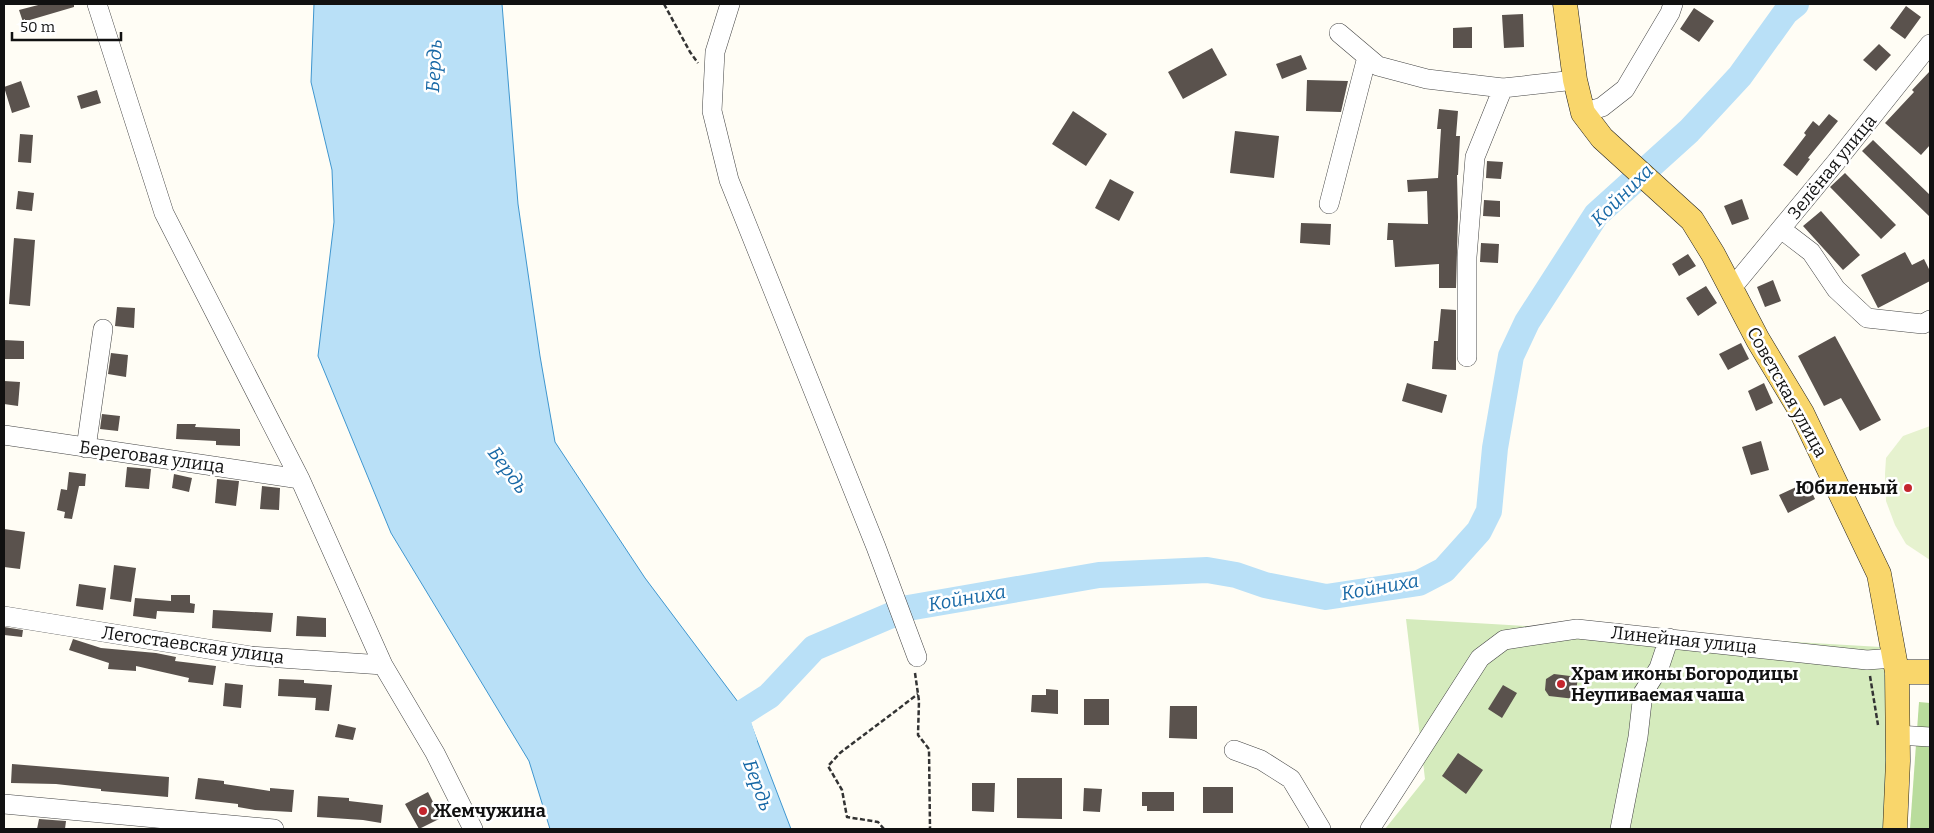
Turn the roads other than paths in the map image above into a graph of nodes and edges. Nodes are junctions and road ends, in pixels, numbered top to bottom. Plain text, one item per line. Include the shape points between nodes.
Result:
1 (97, 4) edge
2 (730, 4) edge
3 (1565, 4) edge
4 (1673, 4) edge
5 (1339, 33) dead end
6 (1930, 44) edge
7 (1367, 57) junction
8 (1575, 80) junction
9 (1503, 88) junction
10 (1583, 113) junction
11 (1329, 204) dead end
12 (1782, 229) junction
13 (1731, 289) junction
14 (1930, 320) edge
15 (103, 329) dead end
16 (1467, 357) dead end
17 (4, 435) edge
18 (86, 448) junction
19 (300, 480) junction
20 (4, 616) edge
21 (1669, 638) junction
22 (917, 657) road end
23 (383, 665) junction
24 (1895, 665) junction
25 (1930, 672) edge
26 (1887, 730) junction
27 (1930, 738) edge
28 (1234, 750) dead end
29 (4, 804) edge
30 (274, 829) edge
31 (473, 829) edge
32 (1321, 829) edge
33 (1370, 829) edge
34 (1620, 829) edge
35 (1895, 829) edge

1 - 19 street via 164,213
2 - 22 street via 715,52 712,111 729,180
3 - 8 main road, Советская улица
4 - 10 street via 1625,89 1602,106
5 - 7 street
6 - 12 street, Зелёная улица
7 - 9 street via 1378,66 1427,79
7 - 11 street
8 - 9 street
8 - 10 main road, Советская улица
9 - 16 street via 1475,157 1468,257
10 - 13 main road, Советская улица via 1602,138 1692,220
12 - 13 street, Зелёная улица
12 - 14 street via 1811,252 1836,289 1867,318 1923,324
13 - 24 main road, Советская улица via 1802,413 1878,574
15 - 18 street
17 - 18 street, Береговая улица
18 - 19 street, Береговая улица
19 - 23 street
20 - 23 street, Легостаевская улица via 250,656
21 - 24 street, Линейная улица
21 - 33 street, Линейная улица via 1577,629 1504,640 1480,658
21 - 34 street via 1659,668 1644,693
23 - 31 street via 435,752
24 - 25 main road, Линейная улица
24 - 26 main road, Советская улица
26 - 27 street
26 - 35 main road, Советская улица
28 - 32 street via 1261,760 1291,779
29 - 30 street

